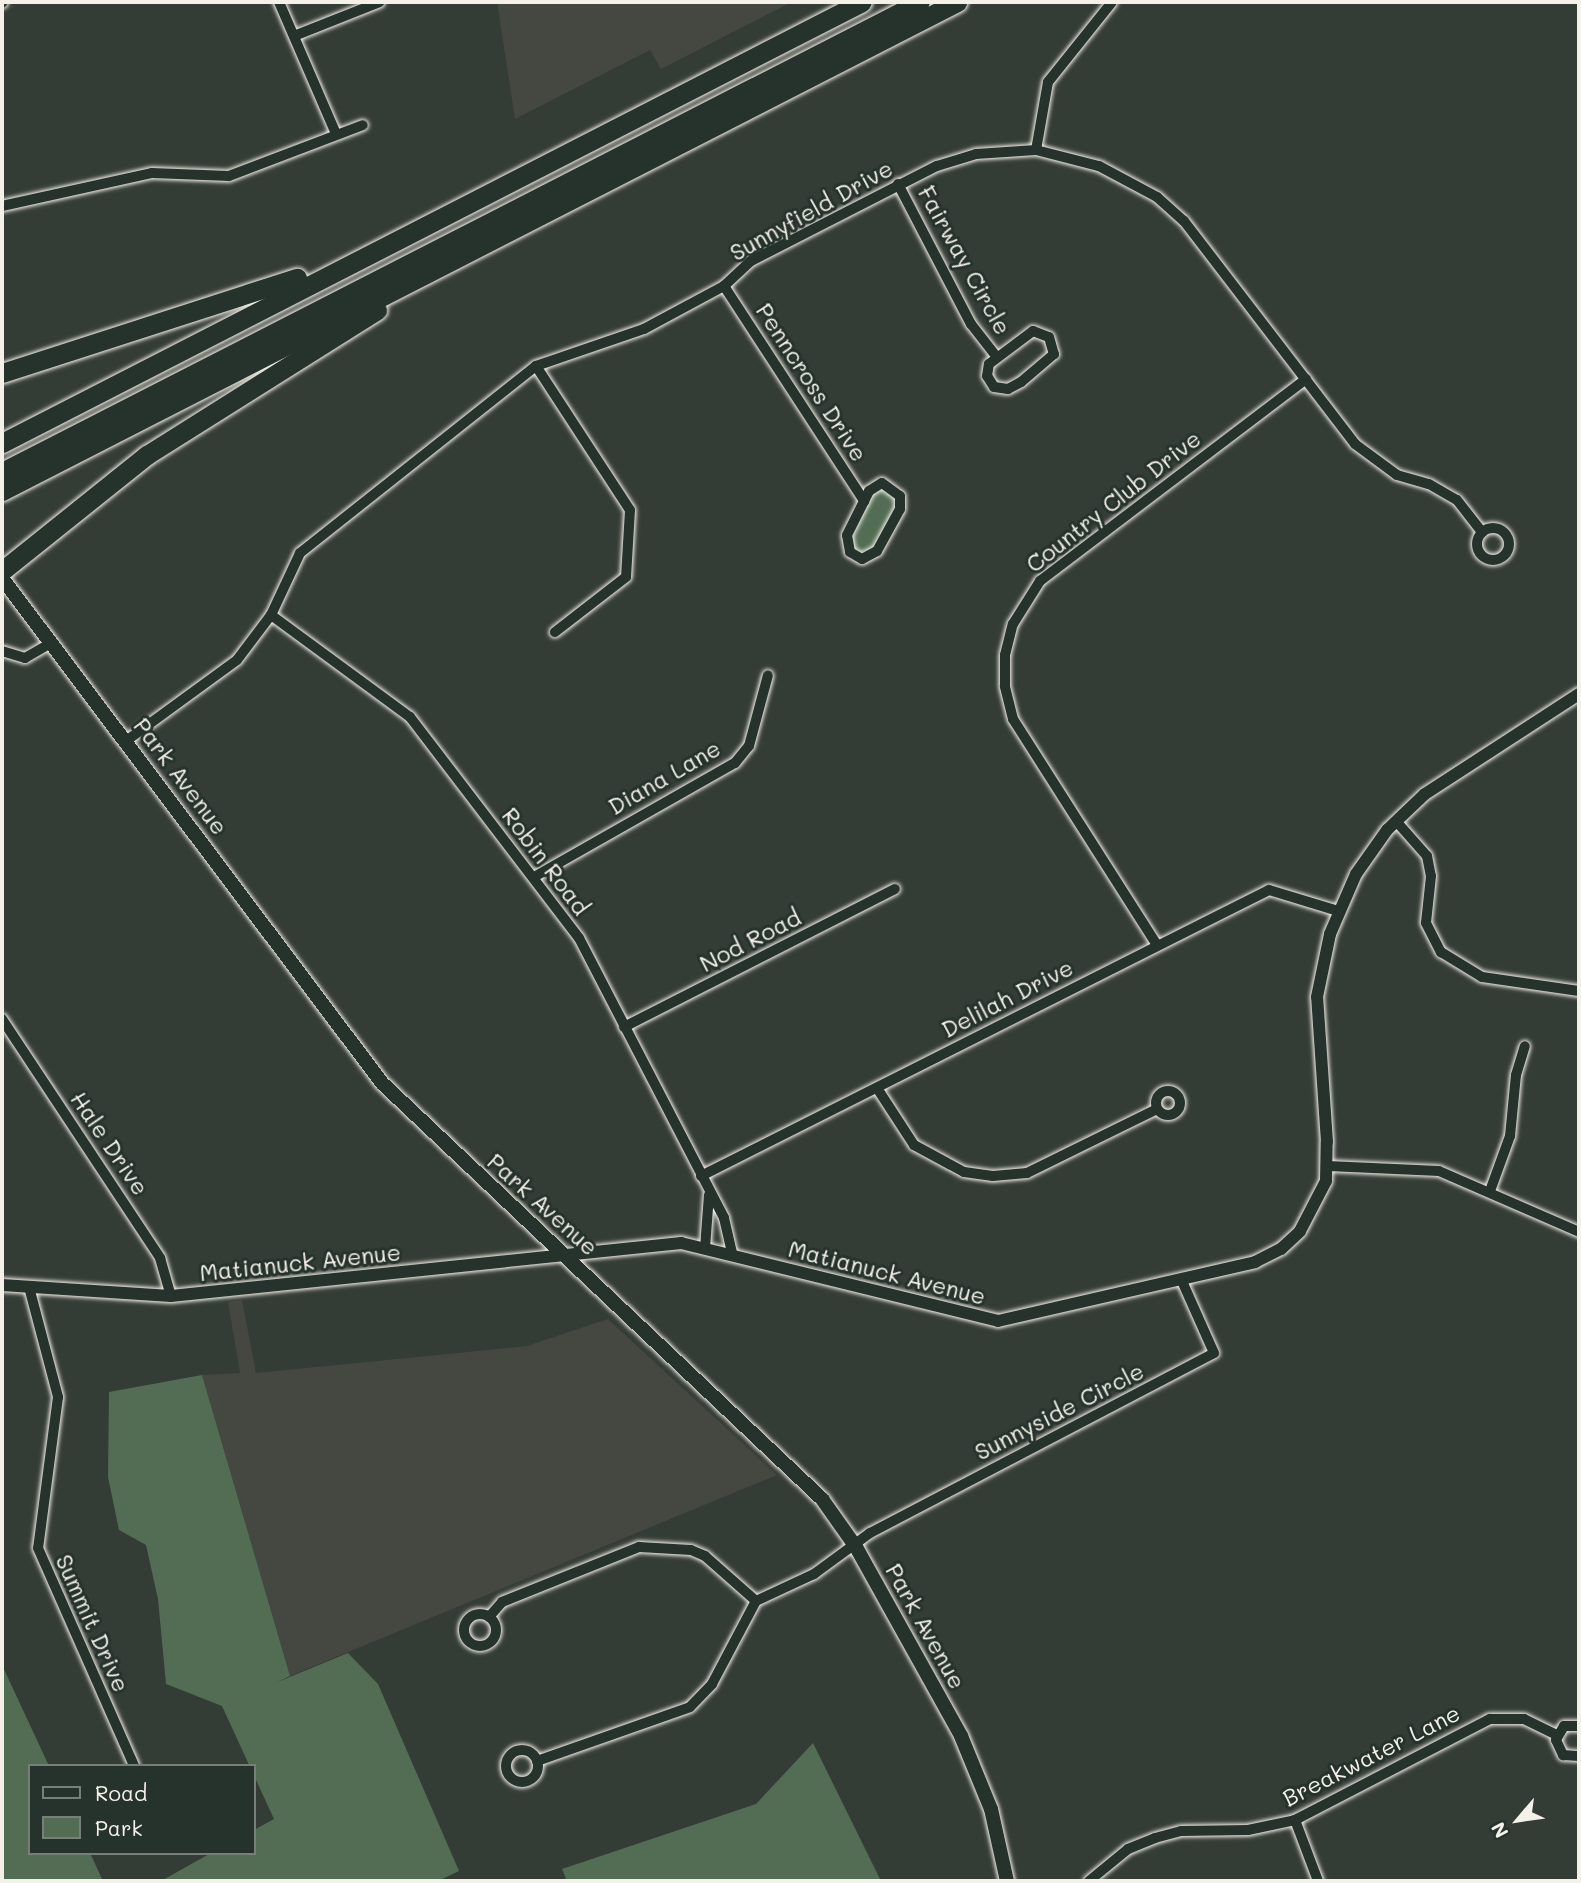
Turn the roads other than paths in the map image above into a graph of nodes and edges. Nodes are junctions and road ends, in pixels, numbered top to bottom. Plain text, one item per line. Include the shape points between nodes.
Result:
1 (279, 2) edge
2 (380, 2) edge
3 (862, 2) edge
4 (900, 2) edge
5 (920, 2) edge
6 (957, 2) edge
7 (1112, 2) edge
8 (294, 36) junction
9 (363, 125) dead end
10 (336, 134) junction
11 (1036, 150) junction
12 (898, 184) junction
13 (2, 206) edge
14 (373, 252) junction
15 (724, 285) junction
16 (393, 290) junction
17 (995, 355) junction
18 (536, 366) junction
19 (2, 373) edge
20 (1306, 379) junction
21 (2, 443) edge
22 (2, 462) edge
23 (2, 472) edge
24 (2, 491) edge
25 (864, 501) junction
26 (1482, 532) dead end
27 (2, 571) edge
28 (2, 578) edge
29 (271, 615) junction
30 (555, 632) dead end
31 (51, 643) junction
32 (2, 651) edge
33 (768, 675) dead end
34 (1579, 694) edge
35 (126, 741) junction
36 (1396, 821) junction
37 (534, 877) junction
38 (895, 889) dead end
39 (1338, 911) junction
40 (1157, 945) junction
41 (1579, 991) edge
42 (2, 1019) edge
43 (624, 1027) junction
44 (1525, 1046) dead end
45 (877, 1088) junction
46 (1157, 1109) dead end
47 (1328, 1166) junction
48 (701, 1177) junction
49 (1490, 1191) junction
50 (709, 1195) junction
51 (1579, 1232) edge
52 (705, 1248) junction
53 (732, 1253) junction
54 (564, 1255) junction
55 (1182, 1281) junction
56 (2, 1285) edge
57 (29, 1287) junction
58 (171, 1296) junction
59 (856, 1547) junction
60 (756, 1601) junction
61 (489, 1617) dead end
62 (1579, 1726) edge
63 (1557, 1735) junction
64 (1579, 1756) edge
65 (537, 1761) dead end
66 (133, 1764) edge
67 (1295, 1820) junction
68 (1007, 1881) edge
69 (1089, 1881) edge
70 (1318, 1881) edge

1 - 8 street
2 - 8 street
3 - 14 highway
4 - 22 highway
5 - 23 highway
6 - 16 highway
7 - 11 street via 1048,82
8 - 10 street
9 - 10 street
10 - 13 street via 229,176 152,173
11 - 12 street, Sunnyfield Drive via 976,154
11 - 20 street, Sunnyfield Drive via 1099,166 1157,197 1184,221
12 - 15 street, Sunnyfield Drive via 751,261
12 - 17 street, Fairway Circle via 971,324
14 - 19 highway via 339,259 216,308
14 - 21 highway
15 - 18 street, Sunnyfield Drive via 644,329
15 - 25 street, Penncross Drive
16 - 24 highway
16 - 27 highway via 369,316 147,455
17 - 17 street, Fairway Circle via 987,376 994,387 1008,389 1049,360 1055,347 1045,333 1033,331
18 - 29 street, Sunnyfield Drive via 300,552
18 - 30 street via 630,510 626,577
20 - 26 street, Sunnyfield Drive via 1374,462 1457,500
20 - 40 street, Country Club Drive via 1040,580 1013,624 1004,686 1013,719
25 - 25 street, Penncross Drive via 846,544 862,559 877,551 902,502 895,489 882,483 869,491
28 - 31 main road, Park Avenue
29 - 35 street, Sunnyfield Drive via 237,660
29 - 37 street, Robin Road via 410,717
31 - 32 street via 25,658
31 - 35 main road, Park Avenue
33 - 37 street, Diana Lane via 749,746 735,763
34 - 36 street, Matianuck Avenue via 1445,780
35 - 54 main road, Park Avenue via 382,1083
36 - 39 street, Matianuck Avenue via 1365,859
36 - 41 street via 1419,842 1429,860 1426,923 1441,952 1482,977
37 - 43 street, Robin Road via 579,939
38 - 43 street, Nod Road
39 - 40 street, Delilah Drive via 1269,890
39 - 47 street, Matianuck Avenue via 1324,957 1317,1011
40 - 45 street, Delilah Drive
42 - 58 street, Hale Drive via 160,1258
43 - 48 street, Robin Road
44 - 49 street via 1516,1075 1510,1136
45 - 46 street via 915,1145 964,1172 993,1176 1027,1173
45 - 48 street, Delilah Drive
47 - 49 street via 1426,1168
47 - 55 street, Matianuck Avenue via 1316,1208 1286,1245 1255,1262
48 - 50 street, Robin Road
49 - 51 street
50 - 52 street, Robin Road
50 - 53 street, Robin Road via 724,1218
52 - 53 street, Matianuck Avenue
52 - 54 street, Matianuck Avenue via 681,1243
53 - 55 street, Matianuck Avenue via 998,1321
54 - 58 street, Matianuck Avenue
54 - 59 main road, Park Avenue via 771,1447 822,1499
55 - 59 street, Sunnyside Circle via 1214,1353 870,1533
56 - 57 street, Matianuck Avenue
57 - 58 street, Matianuck Avenue
57 - 66 street, Summit Drive via 58,1397 38,1548
59 - 60 street via 814,1574
59 - 68 main road, Park Avenue via 978,1774
60 - 61 street via 698,1553 667,1546 639,1547 502,1602
60 - 65 street via 712,1684 690,1707
62 - 63 street via 1564,1726
63 - 64 street, Breakwater Lane via 1563,1755
63 - 67 street, Breakwater Lane via 1524,1718 1490,1719
67 - 69 street, Breakwater Lane via 1248,1830 1181,1832 1155,1838 1128,1849
67 - 70 street

